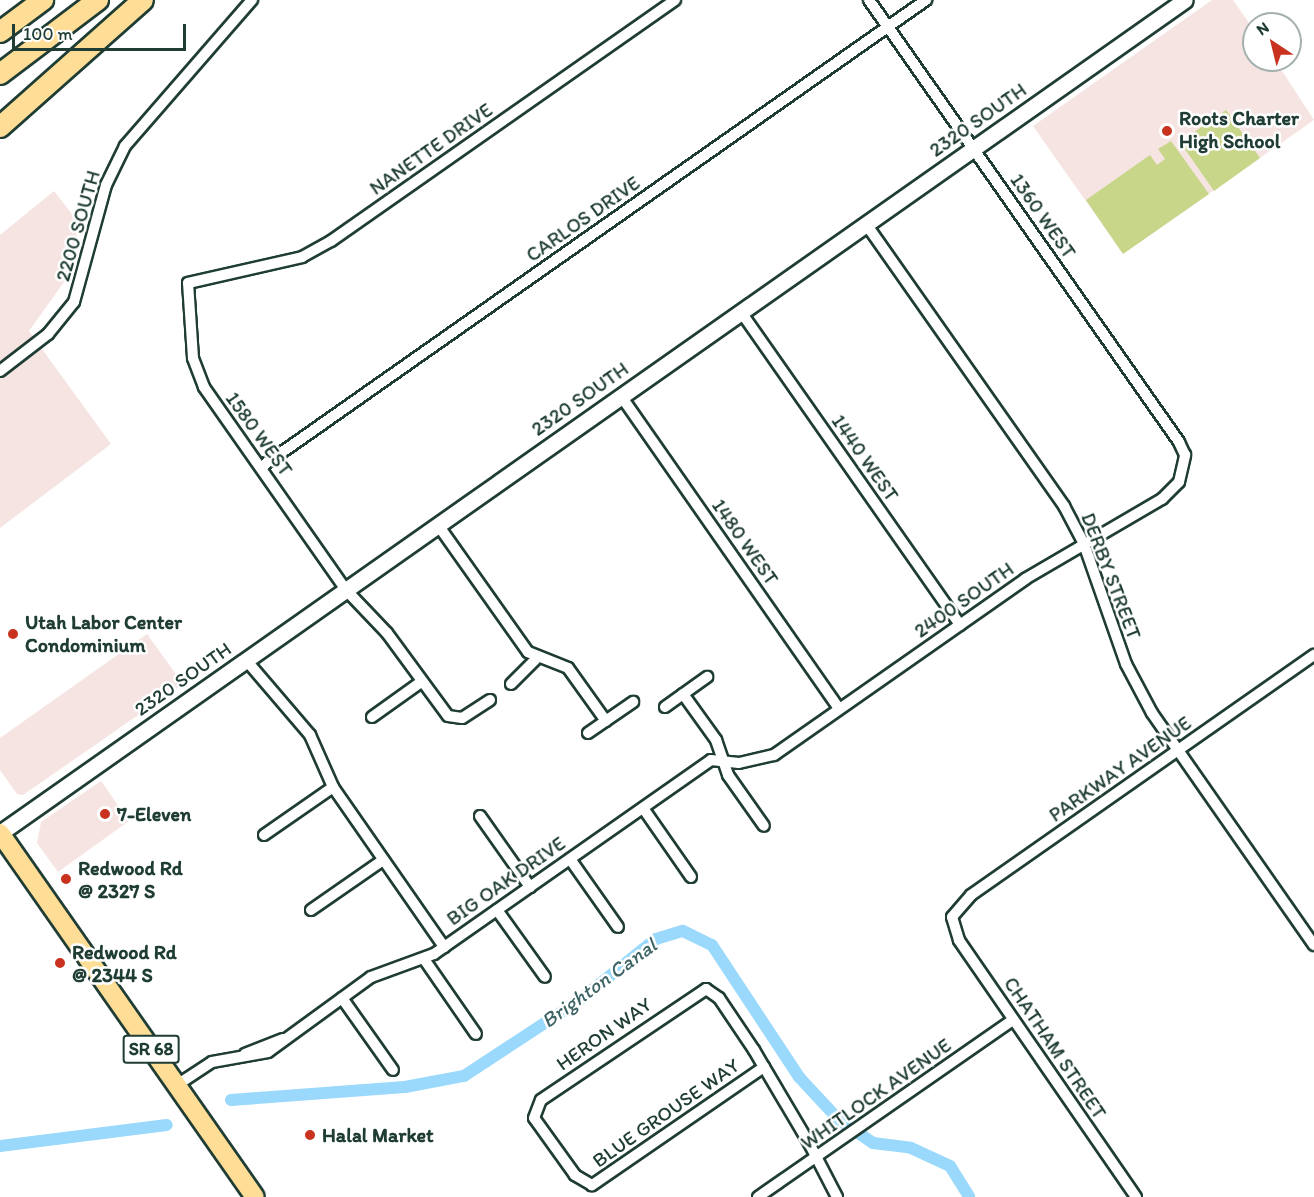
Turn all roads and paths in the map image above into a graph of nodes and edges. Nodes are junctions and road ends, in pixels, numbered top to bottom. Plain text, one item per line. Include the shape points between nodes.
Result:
1 (43, 0) edge
2 (98, 0) edge
3 (143, 0) edge
4 (252, 0) edge
5 (675, 0) edge
6 (869, 0) edge
7 (926, 0) edge
8 (1179, 2) edge
9 (888, 27) junction
10 (0, 32) edge
11 (0, 74) edge
12 (0, 127) edge
13 (974, 148) junction
14 (866, 224) junction
15 (188, 283) joint
16 (741, 312) junction
17 (0, 371) edge
18 (621, 396) junction
19 (1185, 455) joint
20 (261, 467) junction
21 (438, 525) junction
22 (1084, 544) junction
23 (346, 590) junction
24 (960, 625) junction
25 (1314, 656) edge
26 (536, 659) junction
27 (246, 660) junction
28 (707, 677) dead end
29 (421, 682) junction
30 (511, 684) dead end
31 (683, 694) junction
32 (490, 700) dead end
33 (633, 702) dead end
34 (665, 707) dead end
35 (839, 709) junction
36 (372, 717) dead end
37 (606, 721) junction
38 (588, 733) dead end
39 (1176, 751) junction
40 (723, 759) junction
41 (747, 761) joint
42 (333, 787) junction
43 (643, 808) junction
44 (480, 816) dead end
45 (764, 826) dead end
46 (0, 833) edge
47 (264, 835) dead end
48 (570, 859) junction
49 (383, 860) junction
50 (691, 877) dead end
51 (530, 887) junction
52 (311, 910) dead end
53 (497, 910) junction
54 (952, 917) joint
55 (618, 927) dead end
56 (1314, 945) edge
57 (444, 947) junction
58 (424, 959) junction
59 (545, 977) dead end
60 (342, 998) junction
61 (1014, 1020) junction
62 (476, 1034) dead end
63 (764, 1067) junction
64 (393, 1070) dead end
65 (177, 1085) junction
66 (817, 1156) junction
67 (586, 1185) joint
68 (255, 1197) edge
69 (758, 1197) edge
70 (837, 1197) edge
71 (1136, 1197) edge

1 - 10 highway
2 - 11 highway
3 - 12 highway
4 - 17 street, 2200 SOUTH via 125,146 106,185 74,302 48,334
5 - 15 street, NANETTE DRIVE via 331,242 302,257
6 - 9 street, 1360 WEST
7 - 9 street, CARLOS DRIVE
8 - 13 street, 2320 SOUTH
9 - 13 street, 1360 WEST
9 - 20 street, CARLOS DRIVE
13 - 14 street, 2320 SOUTH
13 - 19 street, 1360 WEST
14 - 16 street, 2320 SOUTH
14 - 22 street, DERBY STREET via 1064,506
15 - 20 street, 1580 WEST via 193,358 204,387
16 - 18 street, 2320 SOUTH
16 - 24 street, 1440 WEST
18 - 21 street, 2320 SOUTH
18 - 35 street, 1480 WEST
19 - 22 street, 2400 SOUTH via 1179,482 1172,491
20 - 23 street, 1580 WEST
21 - 23 street, 2320 SOUTH
21 - 26 street
22 - 24 street, 2400 SOUTH
22 - 39 street, DERBY STREET via 1126,664
23 - 27 street, 2320 SOUTH
23 - 29 street, 1580 WEST via 387,633
24 - 35 street, 2400 SOUTH
25 - 39 street, PARKWAY AVENUE
26 - 30 street
26 - 37 street via 568,668
27 - 42 street via 310,735
27 - 46 street, 2320 SOUTH
28 - 31 street
29 - 32 street, 1580 WEST via 454,718
29 - 36 street
31 - 34 street
31 - 40 street
33 - 37 street
35 - 41 street, 2400 SOUTH via 774,755
37 - 38 street
39 - 54 street, PARKWAY AVENUE via 971,895
39 - 56 street, DERBY STREET
40 - 41 street, BIG OAK DRIVE
40 - 43 street, BIG OAK DRIVE via 711,760
40 - 45 street via 728,775
42 - 47 street
42 - 49 street
43 - 48 street, BIG OAK DRIVE
43 - 50 street
44 - 51 street
46 - 65 main road, SR 68
48 - 51 street, BIG OAK DRIVE
48 - 55 street
49 - 52 street
49 - 57 street
51 - 53 street, BIG OAK DRIVE
53 - 57 street, BIG OAK DRIVE
53 - 59 street
54 - 61 street, CHATHAM STREET via 956,934
57 - 58 street, BIG OAK DRIVE
58 - 60 street, BIG OAK DRIVE via 382,972
58 - 62 street
60 - 64 street
60 - 65 street, BIG OAK DRIVE via 285,1038 212,1062
61 - 66 street, WHITLOCK AVENUE
61 - 71 street, CHATHAM STREET
63 - 66 street
63 - 67 street, BLUE GROUSE WAY via 601,1180
63 - 67 street, HERON WAY via 718,998 706,989 542,1100 534,1118
65 - 68 main road, SR 68
66 - 69 street, WHITLOCK AVENUE
66 - 70 street

